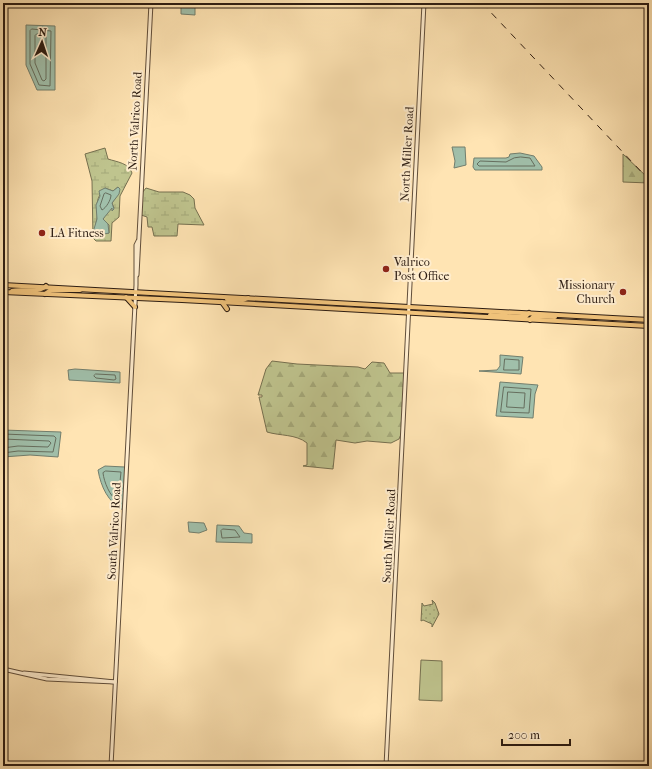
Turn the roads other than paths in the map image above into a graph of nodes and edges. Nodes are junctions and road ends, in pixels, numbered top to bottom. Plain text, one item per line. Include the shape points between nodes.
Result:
1 (150, 3) edge
2 (424, 3) edge
3 (3, 285) edge
4 (46, 286) junction
5 (84, 288) junction
6 (136, 291) junction
7 (5, 292) edge
8 (45, 294) junction
9 (125, 297) junction
10 (250, 297) junction
11 (136, 298) junction
12 (227, 299) dead end
13 (221, 302) junction
14 (331, 302) junction
15 (408, 306) junction
16 (135, 307) junction
17 (227, 309) dead end
18 (331, 309) junction
19 (408, 313) junction
20 (529, 313) junction
21 (573, 316) junction
22 (484, 317) junction
23 (530, 320) junction
24 (649, 320) edge
25 (649, 326) edge
26 (3, 669) edge
27 (115, 682) junction
28 (111, 766) edge
29 (386, 766) edge

1 - 6 street, North Valrico Road
2 - 15 street, North Miller Road
3 - 4 highway
4 - 5 highway
4 - 7 highway via 40,290 18,289
5 - 6 highway
5 - 8 highway via 72,291 51,290
6 - 10 highway
6 - 11 street, North Valrico Road
7 - 8 highway
8 - 9 highway
9 - 11 highway
9 - 16 highway
10 - 12 highway via 243,300
10 - 14 highway
11 - 13 highway
11 - 16 street, South Valrico Road
13 - 17 highway
13 - 18 highway
14 - 15 highway
14 - 18 highway
15 - 19 street, South Miller Road
15 - 20 highway
16 - 27 street, South Valrico Road
18 - 19 highway
19 - 22 highway
19 - 29 street, South Miller Road
20 - 21 highway
20 - 22 highway via 525,317
21 - 23 highway via 534,316
21 - 24 highway
22 - 23 highway
23 - 25 highway
26 - 27 street via 18,673
27 - 28 street, South Valrico Road

